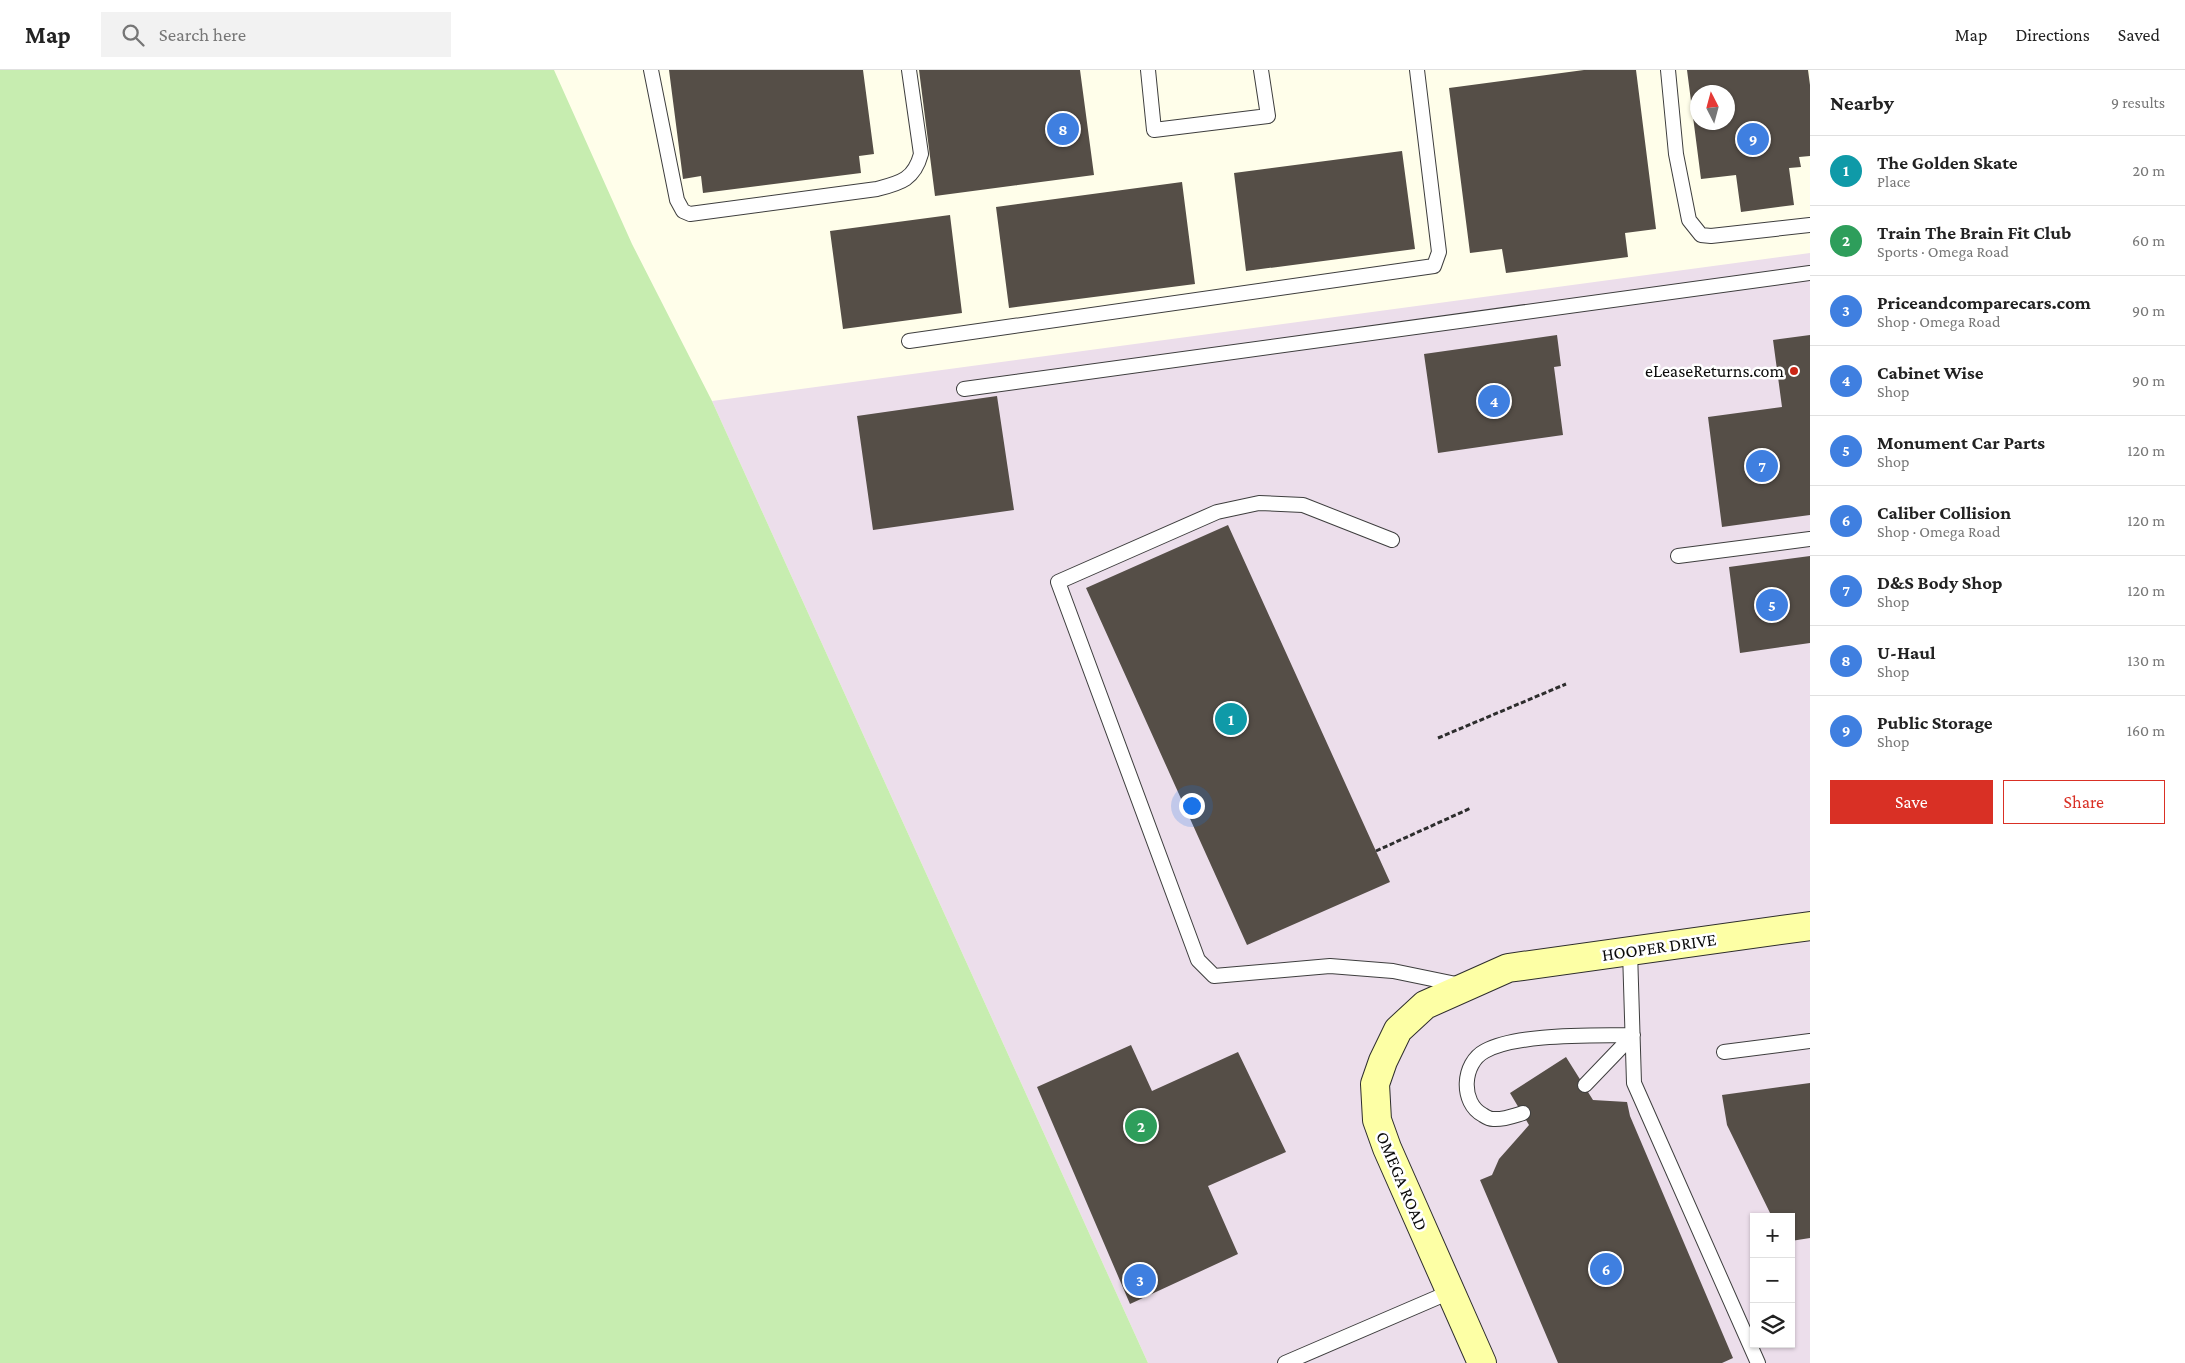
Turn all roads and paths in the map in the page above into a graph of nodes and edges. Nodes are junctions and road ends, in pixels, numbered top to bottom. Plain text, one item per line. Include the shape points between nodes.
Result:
1 (651, 70) edge
2 (909, 70) edge
3 (1148, 70) edge
4 (1261, 70) edge
5 (1417, 70) edge
6 (1668, 70) edge
7 (1810, 225) edge
8 (1810, 273) edge
9 (908, 341) dead end
10 (964, 389) dead end
11 (1810, 539) edge
12 (1392, 540) dead end
13 (1678, 556) dead end
14 (1566, 684) dead end
15 (1438, 738) dead end
16 (1471, 808) dead end
17 (1376, 850) dead end
18 (1810, 926) edge
19 (1630, 951) junction
20 (1508, 968) joint
21 (1467, 987) junction
22 (1633, 1035) junction
23 (1810, 1041) edge
24 (1724, 1052) dead end
25 (1585, 1086) dead end
26 (1523, 1113) dead end
27 (1450, 1292) junction
28 (1476, 1361) edge
29 (1285, 1363) edge
30 (1758, 1363) edge

1 - 2 lane via 677,200 690,214 876,189 910,176 918,166 921,154
3 - 4 lane via 1154,130 1268,116
5 - 9 lane via 1439,252 1434,266
6 - 7 lane via 1676,154 1687,211 1689,220 1701,235
8 - 10 lane
11 - 13 lane
12 - 21 lane via 1303,506 1259,503 1217,512 1058,582 1198,960 1214,976 1330,966 1393,971
14 - 15 path
16 - 17 path
18 - 19 street, HOOPER DRIVE
19 - 20 street, HOOPER DRIVE
19 - 22 lane
20 - 21 street, OMEGA ROAD
21 - 27 street, OMEGA ROAD via 1425,1005 1398,1030 1375,1084 1376,1120 1386,1148
22 - 25 lane
22 - 26 lane via 1539,1038 1498,1045 1483,1052 1472,1064 1467,1082 1468,1098 1477,1112 1491,1120
22 - 30 lane via 1634,1083
23 - 24 lane
27 - 28 street, OMEGA ROAD
27 - 29 lane

